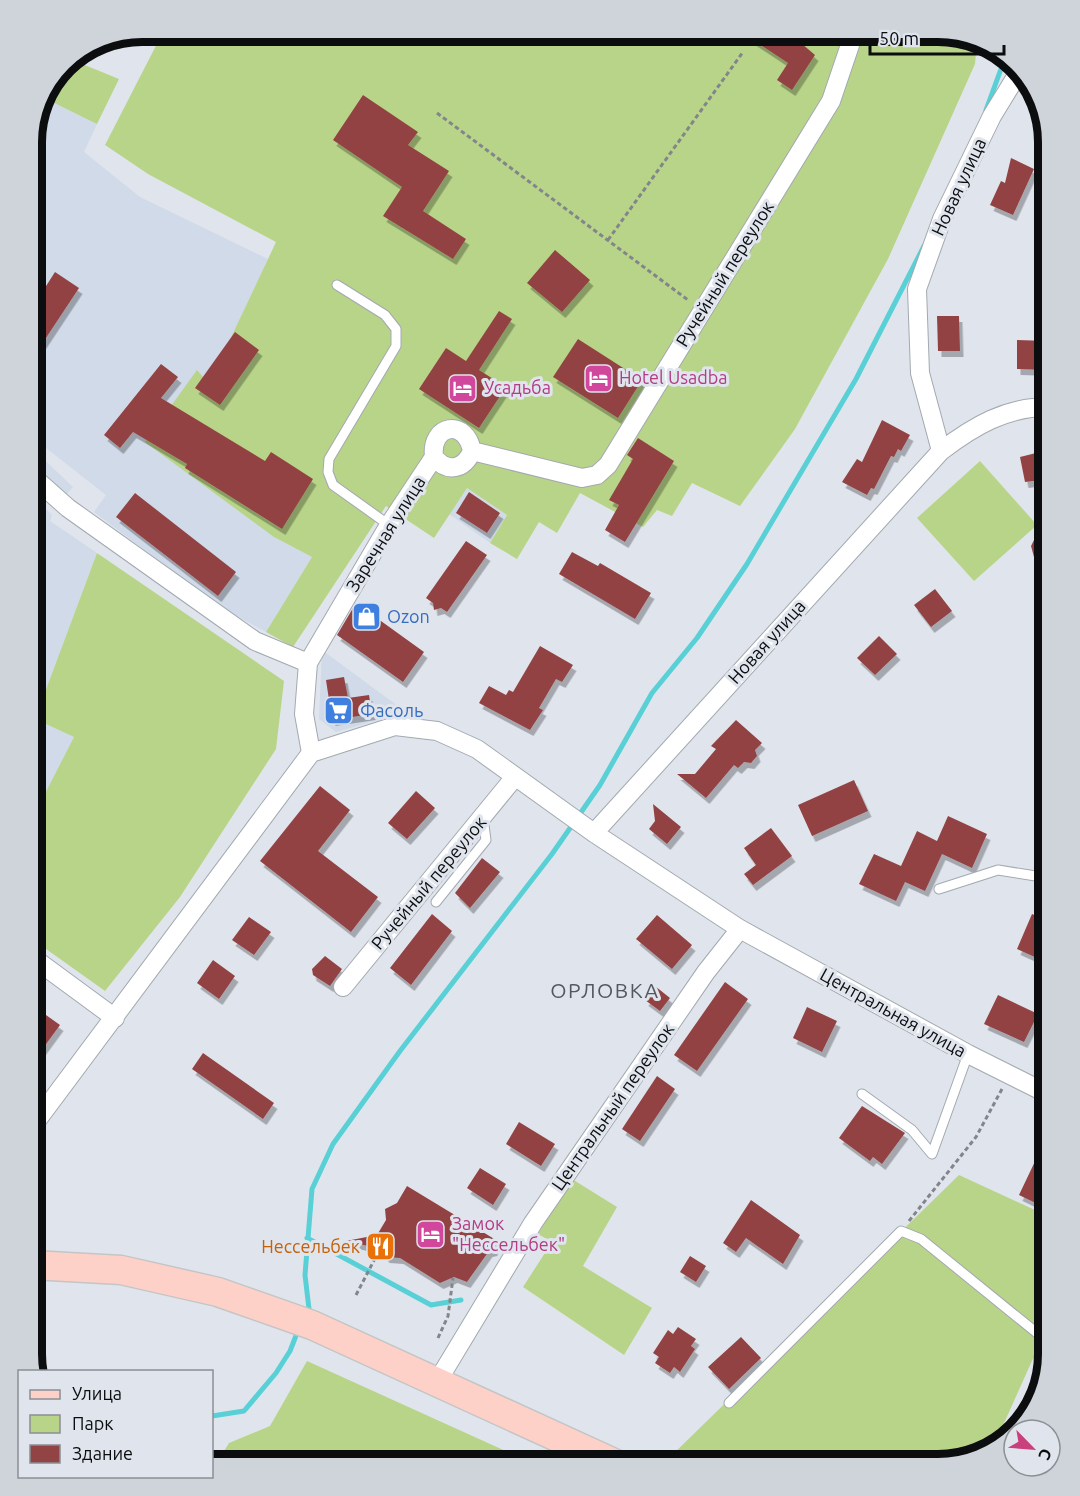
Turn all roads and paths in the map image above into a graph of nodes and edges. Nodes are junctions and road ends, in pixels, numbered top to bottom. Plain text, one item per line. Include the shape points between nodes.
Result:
1 (850, 42) edge
2 (743, 52) dead end
3 (1015, 79) edge
4 (437, 113) dead end
5 (608, 240) junction
6 (337, 285) dead end
7 (702, 310) junction
8 (1038, 407) edge
9 (472, 451) junction
10 (941, 451) junction
11 (434, 457) junction
12 (42, 485) edge
13 (389, 525) junction
14 (308, 663) junction
15 (311, 753) junction
16 (514, 778) junction
17 (483, 818) junction
18 (594, 833) junction
19 (1038, 876) edge
20 (939, 889) dead end
21 (436, 902) dead end
22 (740, 928) junction
23 (42, 964) edge
24 (343, 987) dead end
25 (115, 1018) junction
26 (968, 1054) junction
27 (1010, 1075) junction
28 (1038, 1086) edge
29 (862, 1094) dead end
30 (42, 1114) edge
31 (901, 1231) junction
32 (381, 1246) dead end
33 (42, 1266) edge
34 (453, 1278) dead end
35 (356, 1295) dead end
36 (1038, 1334) edge
37 (438, 1338) dead end
38 (437, 1382) junction
39 (729, 1402) dead end
40 (594, 1454) edge

1 - 7 street, Ручейный переулок via 831,101
2 - 5 path
3 - 10 street, Новая улица via 992,116 947,209 917,289 920,373
4 - 5 path
5 - 7 path
6 - 13 lane via 385,315 396,329 396,346 328,465 333,485
7 - 9 street, Ручейный переулок via 609,465 597,475 582,478
8 - 10 street, Новая улица via 973,426
9 - 11 street via 460,467 440,465
9 - 11 street, Заречная улица via 470,439 461,431 449,429 438,434 432,445
10 - 18 street, Новая улица
11 - 13 street, Заречная улица
12 - 14 street via 68,508 255,641
13 - 14 street, Заречная улица
14 - 15 street, Заречная улица via 304,714
15 - 16 street via 395,726 437,731 477,749
15 - 25 street
16 - 17 street, Ручейный переулок
16 - 18 street
17 - 21 lane via 486,840
17 - 24 street, Ручейный переулок
18 - 22 street, Центральная улица
19 - 20 lane via 998,870
22 - 26 street, Центральная улица
22 - 38 street, Центральный переулок via 533,1223
23 - 25 street
25 - 30 street
26 - 27 street, Центральная улица
26 - 29 lane via 932,1154 912,1130
27 - 28 street, Центральная улица
27 - 31 path via 976,1137
31 - 36 lane via 921,1239
31 - 39 lane
32 - 35 path
33 - 38 main road via 121,1270 218,1292 312,1325
34 - 37 path via 448,1316
38 - 40 main road

